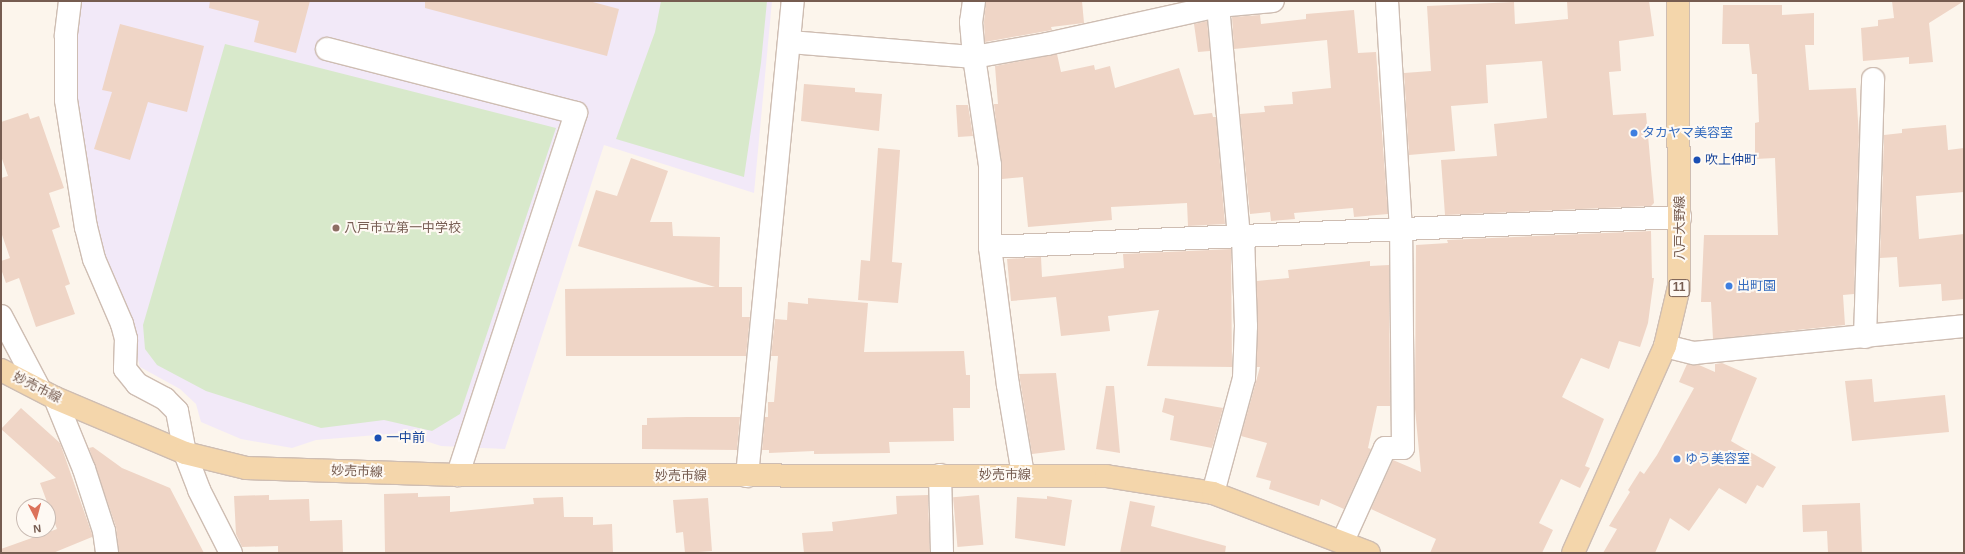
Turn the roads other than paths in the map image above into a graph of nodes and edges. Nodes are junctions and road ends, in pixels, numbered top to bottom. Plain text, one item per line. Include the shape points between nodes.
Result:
1 (70, 1) edge
2 (793, 1) edge
3 (974, 1) edge
4 (1273, 1) edge
5 (1387, 1) edge
6 (1678, 1) edge
7 (1218, 6) junction
8 (790, 42) junction
9 (327, 49) dead end
10 (974, 57) junction
11 (1873, 79) dead end
12 (1680, 217) junction
13 (1401, 230) junction
14 (1241, 236) junction
15 (990, 247) junction
16 (1, 316) edge
17 (1964, 326) edge
18 (1865, 337) junction
19 (1665, 346) junction
20 (1, 370) edge
21 (47, 393) junction
22 (186, 453) junction
23 (458, 475) junction
24 (940, 475) junction
25 (1023, 475) junction
26 (747, 476) junction
27 (1213, 493) junction
28 (1343, 541) junction
29 (107, 553) edge
30 (231, 553) edge
31 (942, 553) edge
32 (1369, 553) edge
33 (1573, 553) edge

1 - 22 street via 66,36 66,100 86,227 94,259 122,324 126,339 125,369 137,384 165,399 177,411
2 - 8 street
3 - 10 street via 971,22
4 - 7 street
5 - 13 street
6 - 12 main road, 八戸大野線 / 11
7 - 10 street via 1047,44
7 - 14 street
8 - 10 street
8 - 26 street
9 - 23 street via 576,113
10 - 15 street via 990,165
11 - 18 street
12 - 13 street
12 - 19 main road, 八戸大野線 / 11 via 1679,286
13 - 14 street
13 - 28 street via 1404,448 1385,448
14 - 15 street
14 - 27 street via 1246,326 1244,378
15 - 25 street
16 - 21 street
17 - 18 street
18 - 19 street via 1694,353
19 - 33 main road, 八戸大野線 / 11
20 - 21 main road, 妙売市線
21 - 22 main road, 妙売市線
21 - 29 street via 84,469 104,531
22 - 23 main road, 妙売市線 via 246,468
22 - 30 street via 206,508
23 - 26 main road, 妙売市線
24 - 25 main road, 妙売市線
24 - 26 main road, 妙売市線
24 - 31 street
25 - 27 main road, 妙売市線 via 1106,476
27 - 28 main road, 妙売市線
28 - 32 main road, 妙売市線

